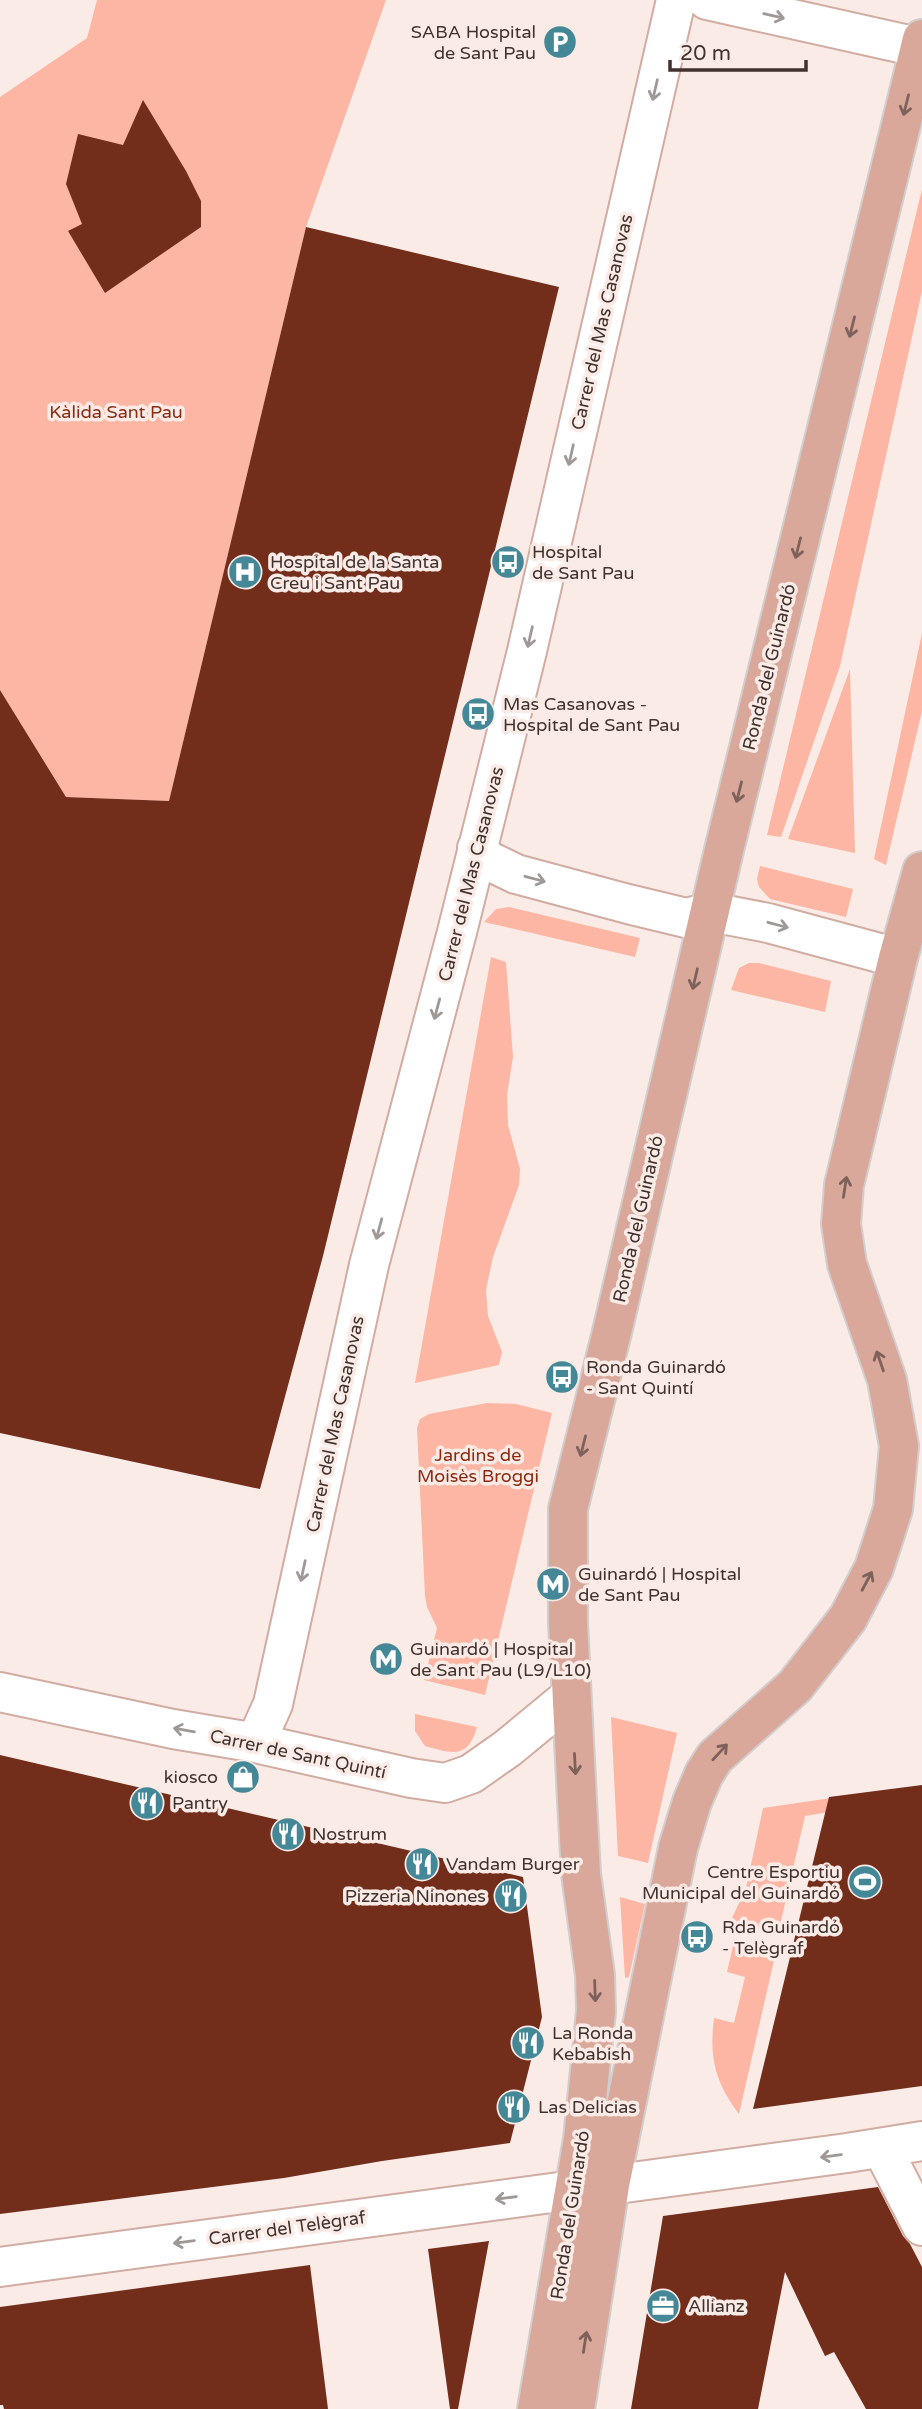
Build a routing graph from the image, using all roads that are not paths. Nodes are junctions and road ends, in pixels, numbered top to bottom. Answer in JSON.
{"nodes":[{"id":1,"x":676,"y":0,"type":"edge"},
{"id":2,"x":707,"y":0,"type":"edge"},
{"id":3,"x":921,"y":45,"type":"edge"},
{"id":4,"x":477,"y":848,"type":"junction"},
{"id":5,"x":922,"y":871,"type":"edge"},
{"id":6,"x":711,"y":912,"type":"junction"},
{"id":7,"x":898,"y":958,"type":"junction"},
{"id":8,"x":0,"y":1692,"type":"edge"},
{"id":9,"x":571,"y":1696,"type":"junction"},
{"id":10,"x":251,"y":1742,"type":"junction"},
{"id":11,"x":922,"y":2141,"type":"edge"},
{"id":12,"x":882,"y":2148,"type":"junction"},
{"id":13,"x":592,"y":2187,"type":"junction"},
{"id":14,"x":922,"y":2226,"type":"edge"},
{"id":15,"x":0,"y":2267,"type":"edge"},
{"id":16,"x":537,"y":2409,"type":"edge"},
{"id":17,"x":575,"y":2409,"type":"edge"}],
"edges":[{"from":1,"to":4,"type":"street","name":"Carrer del Mas Casanovas","one_way":true},
{"from":2,"to":3,"type":"street","one_way":true},
{"from":3,"to":6,"type":"main road","name":"Ronda del Guinardó","one_way":true},
{"from":4,"to":6,"type":"street","one_way":true},
{"from":4,"to":10,"type":"street","name":"Carrer del Mas Casanovas","one_way":true},
{"from":5,"to":7,"type":"main road","name":"Ronda del Guinardó"},
{"from":6,"to":7,"type":"street","one_way":true},
{"from":6,"to":9,"type":"main road","name":"Ronda del Guinardó","one_way":true},
{"from":13,"to":7,"type":"main road","name":"Ronda del Guinardó","one_way":true},
{"from":10,"to":8,"type":"street","name":"Carrer de Sant Quintí","one_way":true},
{"from":9,"to":10,"type":"street","name":"Carrer de Sant Quintí"},
{"from":9,"to":13,"type":"main road","name":"Ronda del Guinardó","one_way":true},
{"from":11,"to":12,"type":"street","name":"Carrer del Telègraf"},
{"from":12,"to":13,"type":"street","name":"Carrer del Telègraf","one_way":true},
{"from":12,"to":14,"type":"street"},
{"from":13,"to":15,"type":"street","name":"Carrer del Telègraf","one_way":true},
{"from":13,"to":16,"type":"main road","name":"Ronda del Guinardó"},
{"from":17,"to":13,"type":"main road","name":"Ronda del Guinardó","one_way":true}]}
